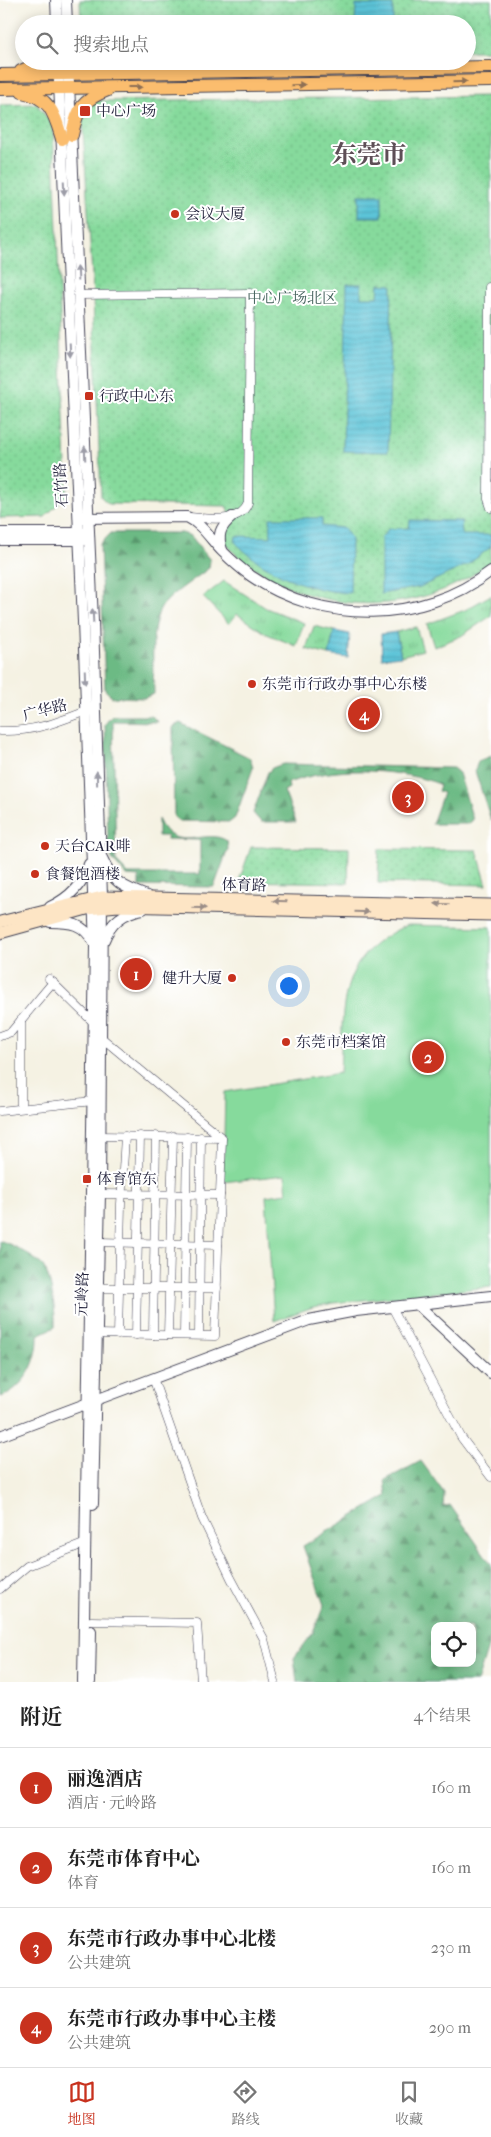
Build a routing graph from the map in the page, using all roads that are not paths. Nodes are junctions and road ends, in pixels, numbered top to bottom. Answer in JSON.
{"nodes":[{"id":1,"x":56,"y":0,"type":"edge"},
{"id":2,"x":66,"y":0,"type":"edge"},
{"id":3,"x":57,"y":15,"type":"edge"},
{"id":4,"x":67,"y":15,"type":"edge"},
{"id":5,"x":476,"y":67,"type":"edge"},
{"id":6,"x":491,"y":67,"type":"edge"},
{"id":7,"x":27,"y":70,"type":"edge"},
{"id":8,"x":65,"y":70,"type":"edge"},
{"id":9,"x":101,"y":70,"type":"edge"},
{"id":10,"x":329,"y":70,"type":"edge"},
{"id":11,"x":112,"y":74,"type":"junction"},
{"id":12,"x":2,"y":75,"type":"edge"},
{"id":13,"x":491,"y":81,"type":"edge"},
{"id":14,"x":64,"y":88,"type":"junction"},
{"id":15,"x":114,"y":88,"type":"junction"},
{"id":16,"x":2,"y":89,"type":"edge"},
{"id":17,"x":67,"y":137,"type":"junction"},
{"id":18,"x":491,"y":287,"type":"edge"},
{"id":19,"x":80,"y":295,"type":"junction"},
{"id":20,"x":491,"y":508,"type":"edge"},
{"id":21,"x":83,"y":518,"type":"junction"},
{"id":22,"x":187,"y":518,"type":"junction"},
{"id":23,"x":232,"y":518,"type":"junction"},
{"id":24,"x":0,"y":533,"type":"edge"},
{"id":25,"x":84,"y":537,"type":"junction"},
{"id":26,"x":0,"y":540,"type":"edge"},
{"id":27,"x":222,"y":551,"type":"junction"},
{"id":28,"x":491,"y":571,"type":"edge"},
{"id":29,"x":91,"y":710,"type":"junction"},
{"id":30,"x":0,"y":731,"type":"edge"},
{"id":31,"x":96,"y":855,"type":"junction"},
{"id":32,"x":98,"y":903,"type":"junction"},
{"id":33,"x":150,"y":903,"type":"junction"},
{"id":34,"x":491,"y":905,"type":"edge"},
{"id":35,"x":491,"y":915,"type":"edge"},
{"id":36,"x":40,"y":917,"type":"junction"},
{"id":37,"x":0,"y":922,"type":"edge"},
{"id":38,"x":0,"y":933,"type":"edge"},
{"id":39,"x":99,"y":946,"type":"junction"},
{"id":40,"x":21,"y":1020,"type":"junction"},
{"id":41,"x":94,"y":1023,"type":"junction"},
{"id":42,"x":0,"y":1036,"type":"edge"},
{"id":43,"x":102,"y":1038,"type":"junction"},
{"id":44,"x":93,"y":1101,"type":"junction"},
{"id":45,"x":21,"y":1108,"type":"junction"},
{"id":46,"x":0,"y":1111,"type":"edge"},
{"id":47,"x":100,"y":1136,"type":"junction"},
{"id":48,"x":125,"y":1136,"type":"junction"},
{"id":49,"x":140,"y":1136,"type":"junction"},
{"id":50,"x":156,"y":1136,"type":"junction"},
{"id":51,"x":173,"y":1136,"type":"junction"},
{"id":52,"x":187,"y":1137,"type":"junction"},
{"id":53,"x":202,"y":1137,"type":"junction"},
{"id":54,"x":222,"y":1138,"type":"junction"},
{"id":55,"x":100,"y":1194,"type":"junction"},
{"id":56,"x":122,"y":1194,"type":"junction"},
{"id":57,"x":139,"y":1194,"type":"junction"},
{"id":58,"x":155,"y":1194,"type":"junction"},
{"id":59,"x":171,"y":1194,"type":"junction"},
{"id":60,"x":186,"y":1194,"type":"junction"},
{"id":61,"x":201,"y":1195,"type":"junction"},
{"id":62,"x":220,"y":1195,"type":"junction"},
{"id":63,"x":99,"y":1242,"type":"junction"},
{"id":64,"x":120,"y":1243,"type":"junction"},
{"id":65,"x":138,"y":1243,"type":"junction"},
{"id":66,"x":154,"y":1243,"type":"junction"},
{"id":67,"x":170,"y":1244,"type":"junction"},
{"id":68,"x":186,"y":1244,"type":"junction"},
{"id":69,"x":200,"y":1244,"type":"junction"},
{"id":70,"x":218,"y":1245,"type":"junction"},
{"id":71,"x":98,"y":1288,"type":"junction"},
{"id":72,"x":119,"y":1288,"type":"junction"},
{"id":73,"x":137,"y":1288,"type":"junction"},
{"id":74,"x":154,"y":1288,"type":"junction"},
{"id":75,"x":169,"y":1288,"type":"junction"},
{"id":76,"x":185,"y":1288,"type":"junction"},
{"id":77,"x":199,"y":1288,"type":"junction"},
{"id":78,"x":217,"y":1288,"type":"junction"},
{"id":79,"x":491,"y":1296,"type":"edge"},
{"id":80,"x":418,"y":1305,"type":"junction"},
{"id":81,"x":392,"y":1307,"type":"junction"},
{"id":82,"x":96,"y":1334,"type":"junction"},
{"id":83,"x":118,"y":1335,"type":"junction"},
{"id":84,"x":136,"y":1335,"type":"junction"},
{"id":85,"x":153,"y":1335,"type":"junction"},
{"id":86,"x":168,"y":1335,"type":"junction"},
{"id":87,"x":184,"y":1335,"type":"junction"},
{"id":88,"x":199,"y":1335,"type":"junction"},
{"id":89,"x":491,"y":1373,"type":"edge"},
{"id":90,"x":153,"y":1378,"type":"junction"},
{"id":91,"x":91,"y":1401,"type":"junction"},
{"id":92,"x":0,"y":1436,"type":"edge"},
{"id":93,"x":491,"y":1477,"type":"edge"},
{"id":94,"x":86,"y":1543,"type":"junction"},
{"id":95,"x":0,"y":1589,"type":"edge"},
{"id":96,"x":91,"y":1621,"type":"junction"},
{"id":97,"x":83,"y":1682,"type":"edge"},
{"id":98,"x":90,"y":1682,"type":"edge"},
{"id":99,"x":201,"y":1682,"type":"edge"},
{"id":100,"x":275,"y":1682,"type":"edge"}],
"edges":[{"from":1,"to":3,"type":"street"},
{"from":2,"to":4,"type":"street"},
{"from":5,"to":6,"type":"main road"},
{"from":7,"to":12,"type":"main road"},
{"from":8,"to":11,"type":"main road"},
{"from":8,"to":12,"type":"main road"},
{"from":8,"to":14,"type":"street","name":"石竹路"},
{"from":9,"to":11,"type":"main road"},
{"from":10,"to":11,"type":"main road"},
{"from":15,"to":13,"type":"main road","one_way":true},
{"from":14,"to":15,"type":"main road"},
{"from":14,"to":16,"type":"main road"},
{"from":14,"to":17,"type":"street","name":"石竹路"},
{"from":15,"to":17,"type":"main road"},
{"from":16,"to":17,"type":"main road"},
{"from":19,"to":17,"type":"street","name":"石竹路","one_way":true},
{"from":17,"to":21,"type":"street","name":"石竹路","one_way":true},
{"from":18,"to":20,"type":"street"},
{"from":21,"to":19,"type":"street","name":"石竹路","one_way":true},
{"from":19,"to":23,"type":"street"},
{"from":21,"to":22,"type":"street"},
{"from":21,"to":25,"type":"street","name":"石竹路"},
{"from":22,"to":23,"type":"street"},
{"from":22,"to":27,"type":"street"},
{"from":23,"to":27,"type":"street"},
{"from":24,"to":25,"type":"street"},
{"from":25,"to":26,"type":"street"},
{"from":25,"to":29,"type":"street","name":"石竹路"},
{"from":27,"to":28,"type":"street"},
{"from":29,"to":30,"type":"street","name":"广华路"},
{"from":29,"to":31,"type":"street","name":"石竹路"},
{"from":31,"to":32,"type":"street","name":"石竹路"},
{"from":31,"to":33,"type":"street"},
{"from":31,"to":36,"type":"street"},
{"from":32,"to":33,"type":"main road","name":"体育路"},
{"from":32,"to":36,"type":"main road","name":"体育路"},
{"from":32,"to":39,"type":"street","name":"元岭路"},
{"from":34,"to":33,"type":"main road","name":"体育路","one_way":true},
{"from":33,"to":35,"type":"main road","name":"体育路","one_way":true},
{"from":33,"to":39,"type":"street"},
{"from":36,"to":37,"type":"main road","name":"体育路"},
{"from":36,"to":38,"type":"main road","name":"体育路"},
{"from":36,"to":39,"type":"street"},
{"from":39,"to":41,"type":"street","name":"元岭路"},
{"from":39,"to":43,"type":"street","name":"元岭路"},
{"from":40,"to":41,"type":"street"},
{"from":40,"to":42,"type":"street"},
{"from":40,"to":45,"type":"street"},
{"from":41,"to":44,"type":"street","name":"元岭路"},
{"from":43,"to":47,"type":"street","name":"元岭路"},
{"from":43,"to":54,"type":"street"},
{"from":44,"to":45,"type":"street"},
{"from":44,"to":91,"type":"street","name":"元岭路"},
{"from":45,"to":46,"type":"street"},
{"from":47,"to":48,"type":"street"},
{"from":47,"to":55,"type":"street","name":"元岭路"},
{"from":48,"to":49,"type":"street"},
{"from":48,"to":56,"type":"street"},
{"from":49,"to":50,"type":"street"},
{"from":49,"to":57,"type":"street"},
{"from":50,"to":51,"type":"street"},
{"from":50,"to":58,"type":"street"},
{"from":51,"to":52,"type":"street"},
{"from":51,"to":59,"type":"street"},
{"from":52,"to":53,"type":"street"},
{"from":52,"to":60,"type":"street"},
{"from":53,"to":54,"type":"street"},
{"from":53,"to":61,"type":"street"},
{"from":54,"to":62,"type":"street"},
{"from":55,"to":56,"type":"street"},
{"from":55,"to":63,"type":"street","name":"元岭路"},
{"from":56,"to":57,"type":"street"},
{"from":56,"to":64,"type":"street"},
{"from":57,"to":58,"type":"street"},
{"from":57,"to":65,"type":"street"},
{"from":58,"to":59,"type":"street"},
{"from":58,"to":66,"type":"street"},
{"from":59,"to":60,"type":"street"},
{"from":59,"to":67,"type":"street"},
{"from":60,"to":61,"type":"street"},
{"from":60,"to":68,"type":"street"},
{"from":61,"to":62,"type":"street"},
{"from":61,"to":69,"type":"street"},
{"from":62,"to":70,"type":"street"},
{"from":63,"to":64,"type":"street"},
{"from":63,"to":71,"type":"street","name":"元岭路"},
{"from":64,"to":65,"type":"street"},
{"from":64,"to":72,"type":"street"},
{"from":65,"to":66,"type":"street"},
{"from":65,"to":73,"type":"street"},
{"from":66,"to":67,"type":"street"},
{"from":66,"to":74,"type":"street"},
{"from":67,"to":68,"type":"street"},
{"from":67,"to":75,"type":"street"},
{"from":68,"to":69,"type":"street"},
{"from":68,"to":76,"type":"street"},
{"from":69,"to":70,"type":"street"},
{"from":69,"to":77,"type":"street"},
{"from":70,"to":78,"type":"street"},
{"from":71,"to":72,"type":"street"},
{"from":71,"to":82,"type":"street","name":"元岭路"},
{"from":72,"to":73,"type":"street"},
{"from":72,"to":83,"type":"street"},
{"from":73,"to":74,"type":"street"},
{"from":73,"to":84,"type":"street"},
{"from":74,"to":75,"type":"street"},
{"from":74,"to":85,"type":"street"},
{"from":75,"to":76,"type":"street"},
{"from":75,"to":86,"type":"street"},
{"from":76,"to":77,"type":"street"},
{"from":76,"to":87,"type":"street"},
{"from":77,"to":78,"type":"street"},
{"from":77,"to":88,"type":"street"},
{"from":78,"to":88,"type":"street"},
{"from":79,"to":80,"type":"street"},
{"from":80,"to":81,"type":"street"},
{"from":80,"to":89,"type":"street"},
{"from":81,"to":90,"type":"street"},
{"from":81,"to":93,"type":"street"},
{"from":82,"to":83,"type":"street"},
{"from":82,"to":91,"type":"street","name":"元岭路"},
{"from":83,"to":84,"type":"street"},
{"from":84,"to":85,"type":"street"},
{"from":85,"to":86,"type":"street"},
{"from":86,"to":87,"type":"street"},
{"from":87,"to":88,"type":"street"},
{"from":90,"to":91,"type":"street"},
{"from":90,"to":100,"type":"street"},
{"from":91,"to":92,"type":"street"},
{"from":91,"to":94,"type":"street","name":"元岭路"},
{"from":91,"to":96,"type":"street","name":"元岭路"},
{"from":94,"to":95,"type":"street"},
{"from":94,"to":97,"type":"street","name":"元岭路"},
{"from":96,"to":98,"type":"street","name":"元岭路"},
{"from":96,"to":99,"type":"street"}]}
